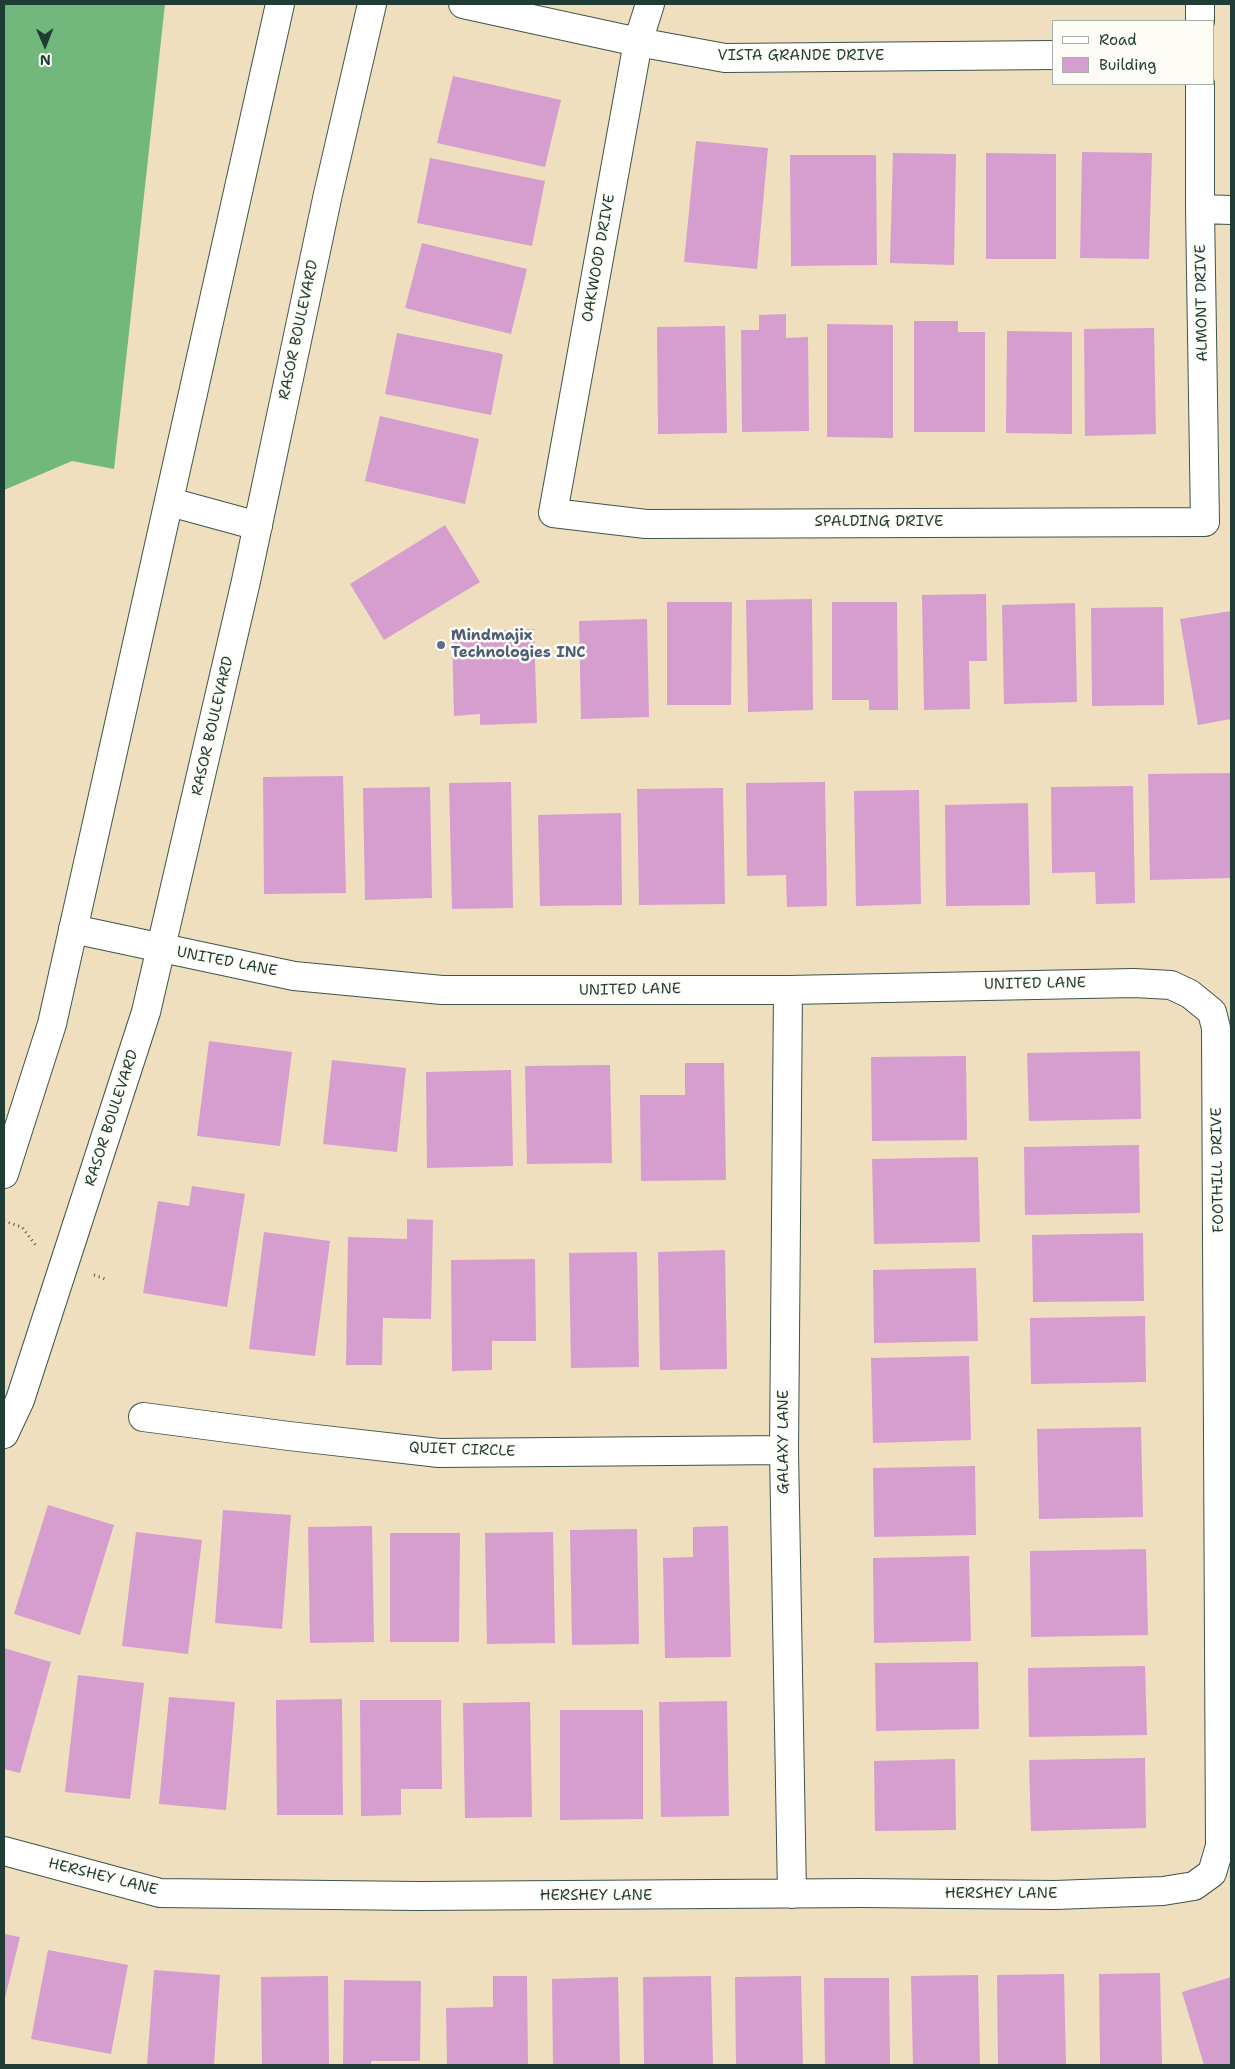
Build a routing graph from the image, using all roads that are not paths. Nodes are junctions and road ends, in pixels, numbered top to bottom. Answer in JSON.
{"nodes":[{"id":1,"x":280,"y":4,"type":"edge"},
{"id":2,"x":372,"y":4,"type":"edge"},
{"id":3,"x":463,"y":4,"type":"edge"},
{"id":4,"x":650,"y":4,"type":"edge"},
{"id":5,"x":1200,"y":4,"type":"edge"},
{"id":6,"x":1200,"y":20,"type":"edge"},
{"id":7,"x":638,"y":42,"type":"junction"},
{"id":8,"x":1052,"y":55,"type":"edge"},
{"id":9,"x":1200,"y":85,"type":"edge"},
{"id":10,"x":1200,"y":209,"type":"junction"},
{"id":11,"x":1231,"y":210,"type":"edge"},
{"id":12,"x":170,"y":502,"type":"junction"},
{"id":13,"x":553,"y":513,"type":"joint"},
{"id":14,"x":1205,"y":522,"type":"joint"},
{"id":15,"x":258,"y":526,"type":"junction"},
{"id":16,"x":73,"y":929,"type":"junction"},
{"id":17,"x":162,"y":949,"type":"junction"},
{"id":18,"x":788,"y":990,"type":"junction"},
{"id":19,"x":1190,"y":994,"type":"joint"},
{"id":20,"x":4,"y":1174,"type":"edge"},
{"id":21,"x":143,"y":1416,"type":"dead end"},
{"id":22,"x":4,"y":1434,"type":"edge"},
{"id":23,"x":784,"y":1450,"type":"junction"},
{"id":24,"x":1226,"y":1651,"type":"edge"},
{"id":25,"x":4,"y":1851,"type":"edge"},
{"id":26,"x":1194,"y":1886,"type":"joint"},
{"id":27,"x":792,"y":1894,"type":"junction"}],
"edges":[{"from":1,"to":12,"type":"street"},
{"from":2,"to":15,"type":"street","name":"RASOR BOULEVARD"},
{"from":3,"to":7,"type":"street","name":"VISTA GRANDE DRIVE"},
{"from":4,"to":7,"type":"street","name":"OAKWOOD DRIVE"},
{"from":5,"to":6,"type":"street"},
{"from":7,"to":8,"type":"street","name":"VISTA GRANDE DRIVE"},
{"from":7,"to":13,"type":"street","name":"OAKWOOD DRIVE"},
{"from":9,"to":10,"type":"street","name":"ALMONT DRIVE"},
{"from":10,"to":11,"type":"street"},
{"from":10,"to":14,"type":"street","name":"ALMONT DRIVE"},
{"from":12,"to":15,"type":"street"},
{"from":12,"to":16,"type":"street"},
{"from":13,"to":14,"type":"street","name":"SPALDING DRIVE"},
{"from":15,"to":17,"type":"street","name":"RASOR BOULEVARD"},
{"from":16,"to":17,"type":"street","name":"UNITED LANE"},
{"from":16,"to":20,"type":"street"},
{"from":17,"to":18,"type":"street","name":"UNITED LANE"},
{"from":17,"to":22,"type":"street","name":"RASOR BOULEVARD"},
{"from":18,"to":19,"type":"street","name":"UNITED LANE"},
{"from":18,"to":23,"type":"street","name":"GALAXY LANE"},
{"from":19,"to":24,"type":"street","name":"FOOTHILL DRIVE"},
{"from":21,"to":23,"type":"street","name":"QUIET CIRCLE"},
{"from":23,"to":27,"type":"street","name":"GALAXY LANE"},
{"from":24,"to":26,"type":"street","name":"FOOTHILL DRIVE"},
{"from":25,"to":27,"type":"street","name":"HERSHEY LANE"},
{"from":26,"to":27,"type":"street","name":"HERSHEY LANE"}]}
